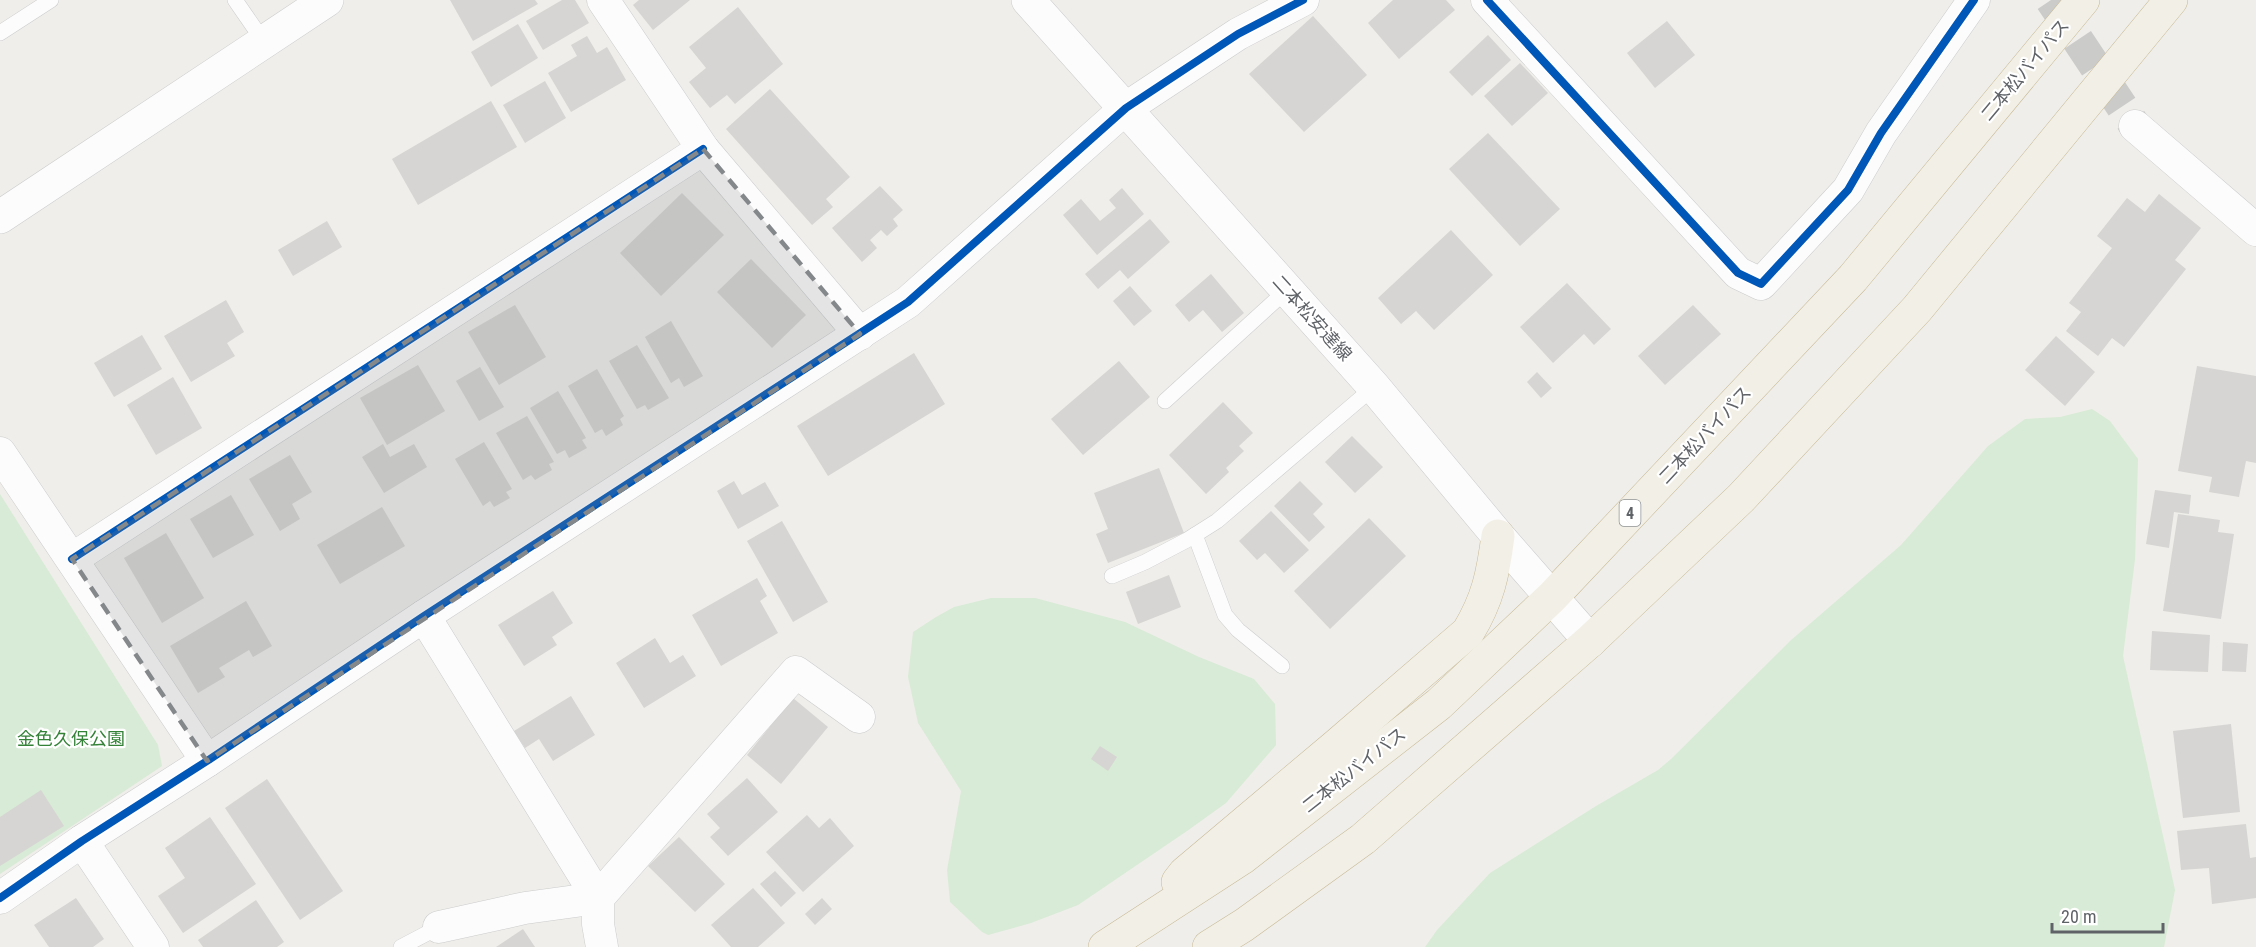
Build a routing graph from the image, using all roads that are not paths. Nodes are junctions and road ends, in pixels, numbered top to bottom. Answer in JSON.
{"nodes":[{"id":1,"x":51,"y":0,"type":"edge"},
{"id":2,"x":235,"y":0,"type":"edge"},
{"id":3,"x":327,"y":0,"type":"edge"},
{"id":4,"x":603,"y":0,"type":"edge"},
{"id":5,"x":1028,"y":0,"type":"edge"},
{"id":6,"x":1303,"y":0,"type":"edge"},
{"id":7,"x":1487,"y":0,"type":"edge"},
{"id":8,"x":1974,"y":0,"type":"edge"},
{"id":9,"x":2082,"y":0,"type":"edge"},
{"id":10,"x":2171,"y":0,"type":"edge"},
{"id":11,"x":0,"y":33,"type":"edge"},
{"id":12,"x":264,"y":42,"type":"junction"},
{"id":13,"x":1126,"y":108,"type":"junction"},
{"id":14,"x":2135,"y":126,"type":"tunnel mouth"},
{"id":15,"x":703,"y":149,"type":"junction"},
{"id":16,"x":0,"y":218,"type":"edge"},
{"id":17,"x":2254,"y":227,"type":"edge"},
{"id":18,"x":1287,"y":290,"type":"junction"},
{"id":19,"x":860,"y":334,"type":"junction"},
{"id":20,"x":1374,"y":387,"type":"junction"},
{"id":21,"x":1165,"y":400,"type":"dead end"},
{"id":22,"x":0,"y":453,"type":"edge"},
{"id":23,"x":1195,"y":535,"type":"junction"},
{"id":24,"x":1498,"y":536,"type":"junction"},
{"id":25,"x":72,"y":559,"type":"junction"},
{"id":26,"x":1112,"y":576,"type":"dead end"},
{"id":27,"x":1552,"y":597,"type":"junction"},
{"id":28,"x":424,"y":616,"type":"junction"},
{"id":29,"x":1590,"y":641,"type":"junction"},
{"id":30,"x":1282,"y":666,"type":"dead end"},
{"id":31,"x":860,"y":717,"type":"dead end"},
{"id":32,"x":207,"y":761,"type":"junction"},
{"id":33,"x":82,"y":841,"type":"junction"},
{"id":34,"x":0,"y":897,"type":"edge"},
{"id":35,"x":598,"y":898,"type":"junction"},
{"id":36,"x":1144,"y":923,"type":"junction"},
{"id":37,"x":439,"y":927,"type":"joint"},
{"id":38,"x":153,"y":947,"type":"edge"},
{"id":39,"x":401,"y":947,"type":"edge"},
{"id":40,"x":602,"y":947,"type":"edge"},
{"id":41,"x":1104,"y":947,"type":"edge"},
{"id":42,"x":1209,"y":947,"type":"edge"}],
"edges":[{"from":1,"to":11,"type":"lane"},
{"from":2,"to":12,"type":"lane"},
{"from":3,"to":12,"type":"main road"},
{"from":4,"to":15,"type":"street"},
{"from":5,"to":13,"type":"main road","name":"二本松安達線"},
{"from":6,"to":13,"type":"street"},
{"from":7,"to":8,"type":"street"},
{"from":9,"to":27,"type":"highway","name":"二本松バイパス","number":"4"},
{"from":10,"to":29,"type":"highway"},
{"from":12,"to":16,"type":"main road"},
{"from":13,"to":18,"type":"main road","name":"二本松安達線"},
{"from":13,"to":19,"type":"street"},
{"from":14,"to":17,"type":"street"},
{"from":15,"to":19,"type":"street"},
{"from":15,"to":25,"type":"street"},
{"from":18,"to":20,"type":"main road","name":"二本松安達線"},
{"from":18,"to":21,"type":"lane"},
{"from":19,"to":28,"type":"street"},
{"from":20,"to":23,"type":"lane"},
{"from":20,"to":24,"type":"main road","name":"二本松安達線"},
{"from":22,"to":25,"type":"street"},
{"from":23,"to":26,"type":"lane"},
{"from":23,"to":30,"type":"lane"},
{"from":24,"to":27,"type":"main road","name":"二本松安達線"},
{"from":24,"to":36,"type":"highway"},
{"from":25,"to":32,"type":"street"},
{"from":27,"to":29,"type":"main road","name":"二本松安達線"},
{"from":27,"to":36,"type":"highway","name":"二本松バイパス","number":"4"},
{"from":28,"to":32,"type":"street"},
{"from":28,"to":35,"type":"street"},
{"from":29,"to":42,"type":"highway"},
{"from":31,"to":35,"type":"street"},
{"from":32,"to":33,"type":"street"},
{"from":33,"to":34,"type":"street"},
{"from":33,"to":38,"type":"street"},
{"from":35,"to":37,"type":"street"},
{"from":35,"to":40,"type":"street"},
{"from":36,"to":41,"type":"highway","name":"二本松バイパス","number":"4"},
{"from":37,"to":39,"type":"lane"}]}
